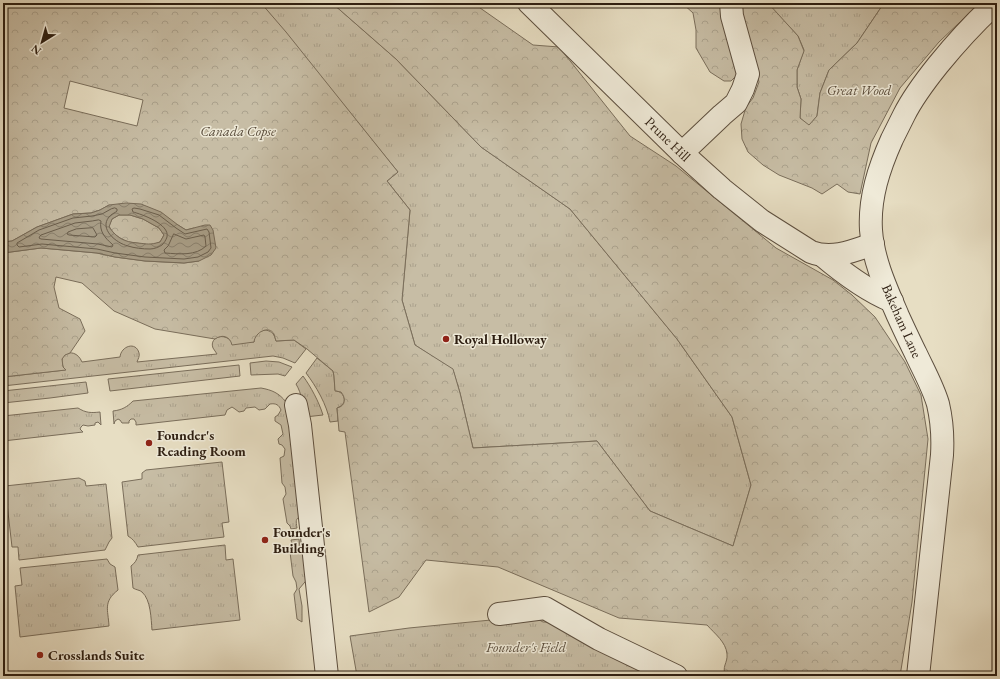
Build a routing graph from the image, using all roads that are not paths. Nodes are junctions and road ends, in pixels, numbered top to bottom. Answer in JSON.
{"nodes":[{"id":1,"x":529,"y":3,"type":"edge"},
{"id":2,"x":732,"y":3,"type":"edge"},
{"id":3,"x":996,"y":3,"type":"edge"},
{"id":4,"x":682,"y":153,"type":"junction"},
{"id":5,"x":873,"y":244,"type":"junction"},
{"id":6,"x":822,"y":255,"type":"junction"},
{"id":7,"x":892,"y":301,"type":"junction"},
{"id":8,"x":296,"y":405,"type":"dead end"},
{"id":9,"x":499,"y":614,"type":"dead end"},
{"id":10,"x":327,"y":676,"type":"edge"},
{"id":11,"x":676,"y":676,"type":"edge"},
{"id":12,"x":918,"y":676,"type":"edge"}],
"edges":[{"from":1,"to":4,"type":"street","name":"Prune Hill"},
{"from":2,"to":4,"type":"street"},
{"from":3,"to":5,"type":"street","name":"Bakeham Lane"},
{"from":4,"to":6,"type":"street","name":"Prune Hill"},
{"from":5,"to":6,"type":"street","name":"Prune Hill"},
{"from":5,"to":7,"type":"street","name":"Bakeham Lane"},
{"from":6,"to":7,"type":"street","name":"Prune Hill"},
{"from":7,"to":12,"type":"street","name":"Bakeham Lane"},
{"from":8,"to":10,"type":"street"},
{"from":9,"to":11,"type":"street"}]}
